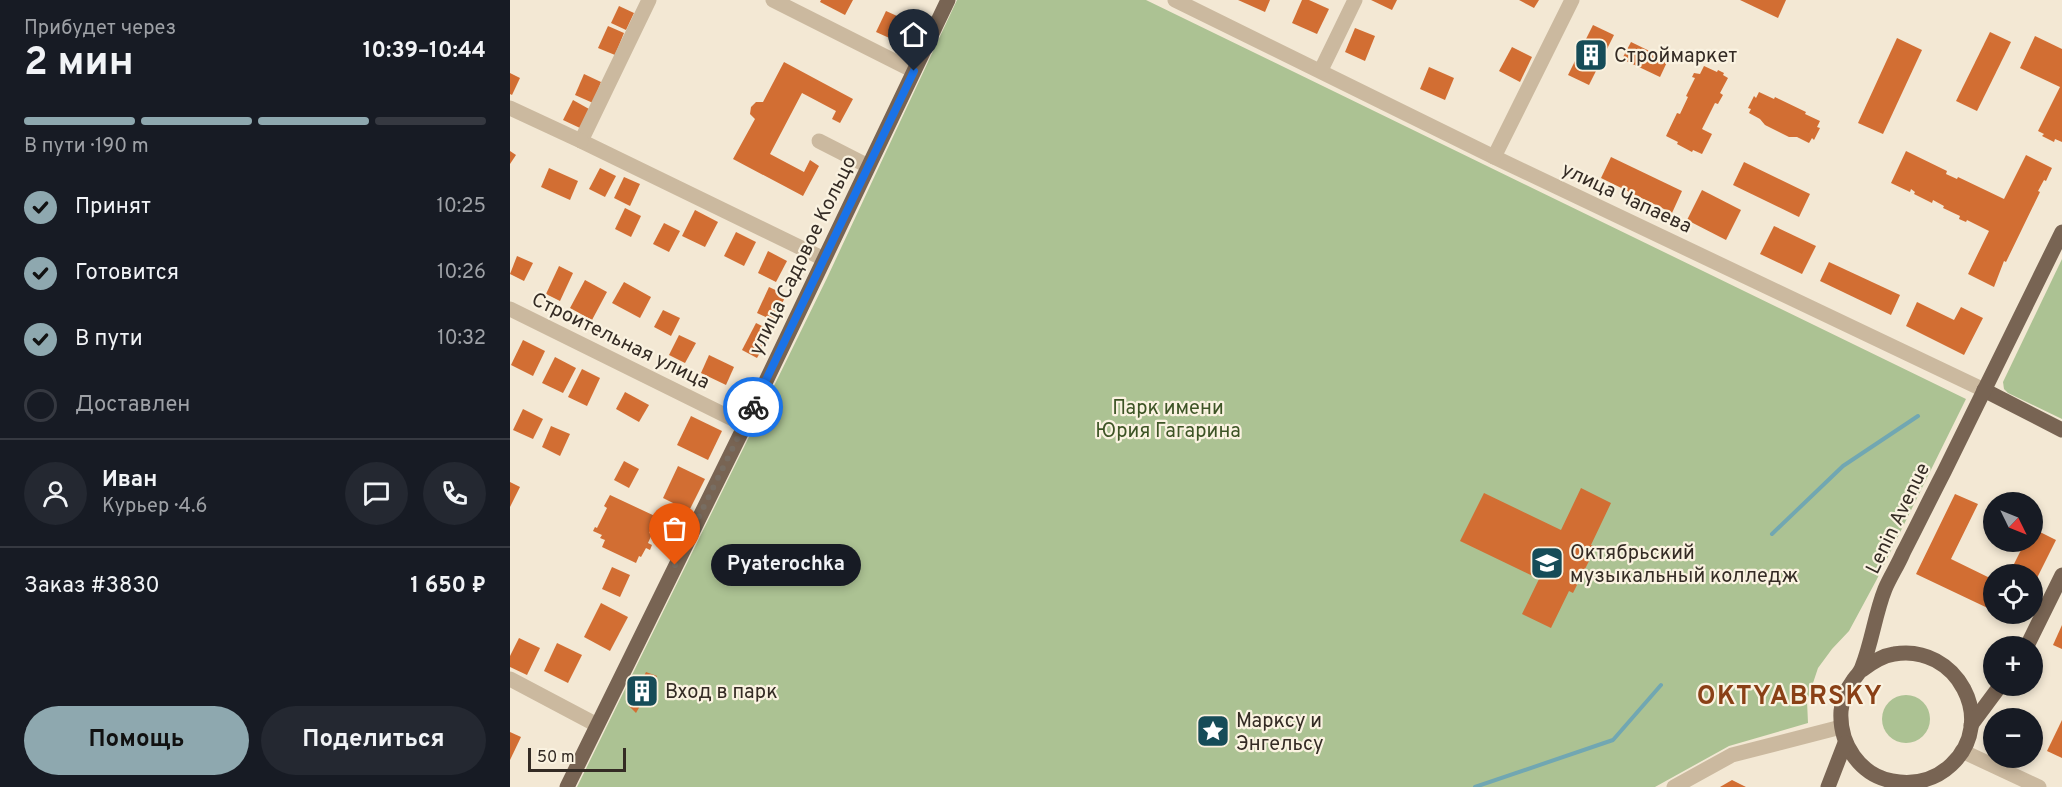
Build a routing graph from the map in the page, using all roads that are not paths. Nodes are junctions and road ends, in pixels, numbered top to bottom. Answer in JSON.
{"nodes":[{"id":1,"x":650,"y":0,"type":"edge"},
{"id":2,"x":772,"y":0,"type":"edge"},
{"id":3,"x":948,"y":0,"type":"edge"},
{"id":4,"x":1175,"y":0,"type":"edge"},
{"id":5,"x":1356,"y":0,"type":"edge"},
{"id":6,"x":1572,"y":0,"type":"edge"},
{"id":7,"x":1321,"y":70,"type":"junction"},
{"id":8,"x":914,"y":71,"type":"junction"},
{"id":9,"x":510,"y":108,"type":"edge"},
{"id":10,"x":581,"y":141,"type":"junction"},
{"id":11,"x":819,"y":141,"type":"dead end"},
{"id":12,"x":1494,"y":157,"type":"junction"},
{"id":13,"x":868,"y":166,"type":"junction"},
{"id":14,"x":2062,"y":232,"type":"edge"},
{"id":15,"x":824,"y":259,"type":"junction"},
{"id":16,"x":510,"y":309,"type":"edge"},
{"id":17,"x":1984,"y":390,"type":"junction"},
{"id":18,"x":745,"y":425,"type":"junction"},
{"id":19,"x":2062,"y":430,"type":"edge"},
{"id":20,"x":2062,"y":575,"type":"edge"},
{"id":21,"x":2032,"y":636,"type":"edge"},
{"id":22,"x":1862,"y":670,"type":"junction"},
{"id":23,"x":510,"y":680,"type":"edge"},
{"id":24,"x":1993,"y":696,"type":"edge"},
{"id":25,"x":597,"y":725,"type":"junction"},
{"id":26,"x":1971,"y":725,"type":"junction"},
{"id":27,"x":1841,"y":728,"type":"junction"},
{"id":28,"x":1845,"y":743,"type":"junction"},
{"id":29,"x":1962,"y":751,"type":"junction"},
{"id":30,"x":1938,"y":774,"type":"junction"},
{"id":31,"x":567,"y":787,"type":"edge"},
{"id":32,"x":1674,"y":787,"type":"edge"},
{"id":33,"x":1828,"y":787,"type":"edge"},
{"id":34,"x":1928,"y":787,"type":"edge"},
{"id":35,"x":2039,"y":787,"type":"edge"}],
"edges":[{"from":1,"to":10,"type":"street"},
{"from":2,"to":8,"type":"street"},
{"from":3,"to":8,"type":"main road","name":"улица Садовое Кольцо"},
{"from":4,"to":7,"type":"street","name":"улица Чапаева"},
{"from":5,"to":7,"type":"street"},
{"from":6,"to":12,"type":"street"},
{"from":7,"to":12,"type":"street","name":"улица Чапаева"},
{"from":8,"to":13,"type":"main road","name":"улица Садовое Кольцо"},
{"from":9,"to":10,"type":"street"},
{"from":10,"to":15,"type":"street"},
{"from":11,"to":13,"type":"street"},
{"from":12,"to":17,"type":"street","name":"улица Чапаева"},
{"from":13,"to":15,"type":"main road","name":"улица Садовое Кольцо"},
{"from":14,"to":17,"type":"main road","name":"Lenin Avenue"},
{"from":15,"to":18,"type":"main road","name":"улица Садовое Кольцо"},
{"from":16,"to":18,"type":"street","name":"Строительная улица"},
{"from":17,"to":19,"type":"main road","name":"улица Чапаева"},
{"from":17,"to":22,"type":"main road","name":"Lenin Avenue"},
{"from":18,"to":25,"type":"main road","name":"улица Садовое Кольцо"},
{"from":20,"to":21,"type":"main road"},
{"from":22,"to":26,"type":"main road"},
{"from":22,"to":27,"type":"main road"},
{"from":23,"to":25,"type":"street"},
{"from":24,"to":26,"type":"main road"},
{"from":25,"to":31,"type":"main road","name":"улица Садовое Кольцо"},
{"from":26,"to":29,"type":"main road"},
{"from":27,"to":28,"type":"main road"},
{"from":27,"to":32,"type":"street"},
{"from":28,"to":30,"type":"main road"},
{"from":28,"to":33,"type":"main road"},
{"from":29,"to":30,"type":"main road"},
{"from":29,"to":35,"type":"street"},
{"from":30,"to":34,"type":"main road"}]}
